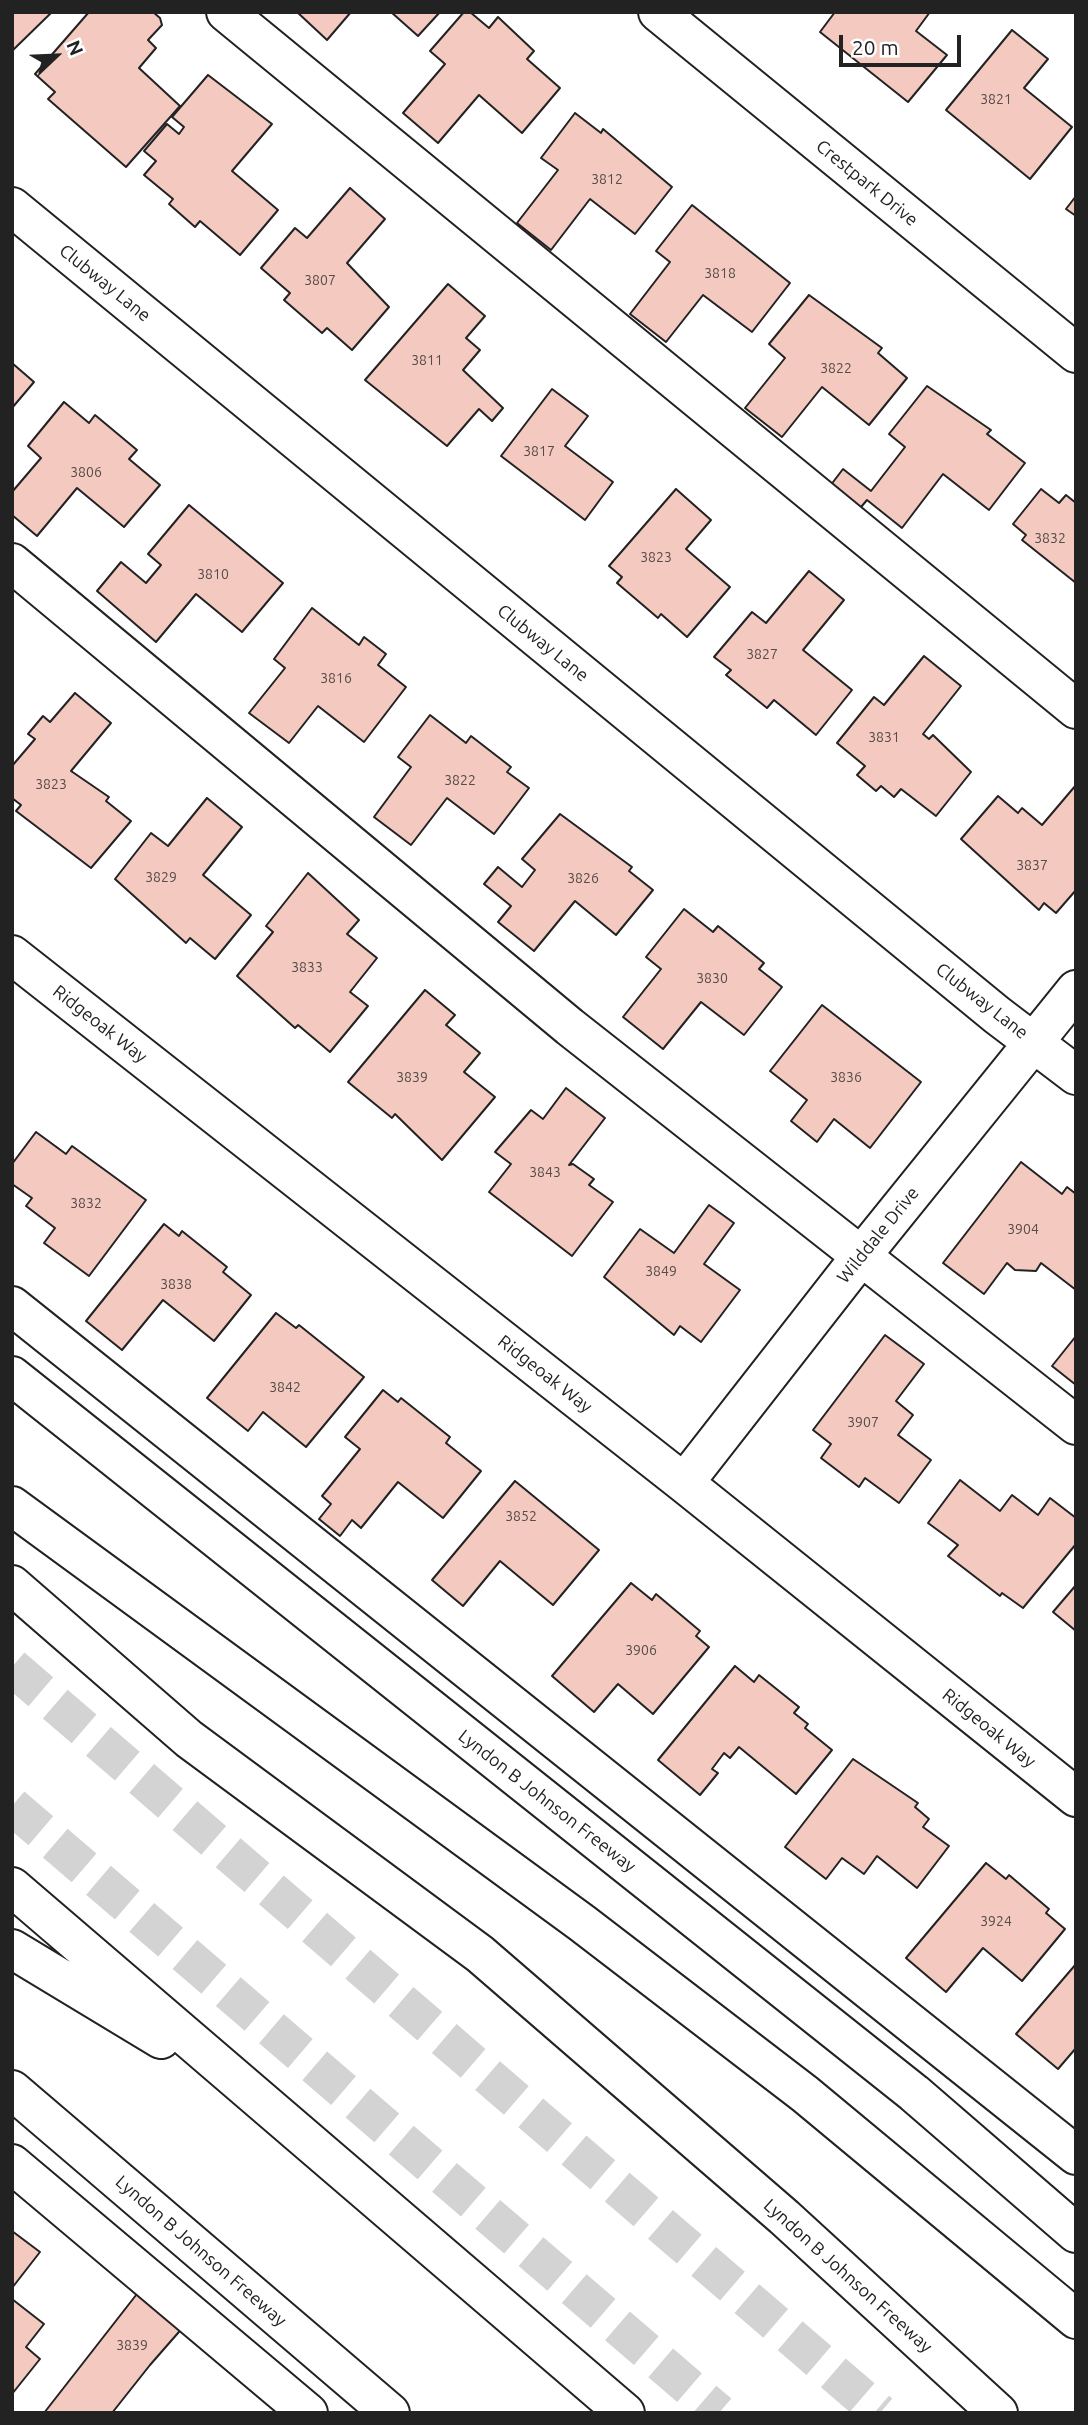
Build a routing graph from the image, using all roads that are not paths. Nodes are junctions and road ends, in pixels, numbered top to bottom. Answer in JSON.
{"nodes":[{"id":1,"x":226,"y":12,"type":"edge"},
{"id":2,"x":658,"y":12,"type":"edge"},
{"id":3,"x":12,"y":207,"type":"edge"},
{"id":4,"x":1076,"y":353,"type":"edge"},
{"id":5,"x":12,"y":563,"type":"edge"},
{"id":6,"x":1076,"y":709,"type":"edge"},
{"id":7,"x":12,"y":955,"type":"edge"},
{"id":8,"x":1076,"y":990,"type":"edge"},
{"id":9,"x":1034,"y":1042,"type":"junction"},
{"id":10,"x":1076,"y":1075,"type":"edge"},
{"id":11,"x":862,"y":1255,"type":"junction"},
{"id":12,"x":12,"y":1306,"type":"edge"},
{"id":13,"x":12,"y":1376,"type":"edge"},
{"id":14,"x":1076,"y":1425,"type":"edge"},
{"id":15,"x":684,"y":1483,"type":"junction"},
{"id":16,"x":12,"y":1506,"type":"edge"},
{"id":17,"x":12,"y":1585,"type":"edge"},
{"id":18,"x":1076,"y":1797,"type":"edge"},
{"id":19,"x":12,"y":1887,"type":"edge"},
{"id":20,"x":12,"y":1949,"type":"edge"},
{"id":21,"x":12,"y":2090,"type":"edge"},
{"id":22,"x":259,"y":2098,"type":"junction"},
{"id":23,"x":1076,"y":2155,"type":"edge"},
{"id":24,"x":12,"y":2164,"type":"edge"},
{"id":25,"x":1076,"y":2233,"type":"edge"},
{"id":26,"x":1076,"y":2319,"type":"edge"},
{"id":27,"x":308,"y":2413,"type":"edge"},
{"id":28,"x":390,"y":2413,"type":"edge"},
{"id":29,"x":625,"y":2413,"type":"edge"},
{"id":30,"x":998,"y":2413,"type":"edge"}],
"edges":[{"from":1,"to":6,"type":"main road"},
{"from":2,"to":4,"type":"main road","name":"Crestpark Drive"},
{"from":3,"to":9,"type":"main road","name":"Clubway Lane"},
{"from":5,"to":11,"type":"main road"},
{"from":7,"to":15,"type":"main road","name":"Ridgeoak Way"},
{"from":8,"to":9,"type":"main road","name":"Wilddale Drive"},
{"from":9,"to":10,"type":"main road","name":"Clubway Lane"},
{"from":9,"to":11,"type":"main road","name":"Wilddale Drive"},
{"from":11,"to":14,"type":"main road"},
{"from":11,"to":15,"type":"main road","name":"Wilddale Drive"},
{"from":12,"to":23,"type":"main road"},
{"from":13,"to":25,"type":"main road","name":"Lyndon B Johnson Freeway"},
{"from":15,"to":18,"type":"main road","name":"Ridgeoak Way"},
{"from":16,"to":26,"type":"main road"},
{"from":17,"to":30,"type":"main road","name":"Lyndon B Johnson Freeway"},
{"from":19,"to":22,"type":"main road"},
{"from":20,"to":22,"type":"main road"},
{"from":21,"to":28,"type":"main road","name":"Lyndon B Johnson Freeway"},
{"from":22,"to":29,"type":"main road"},
{"from":24,"to":27,"type":"main road"}]}
